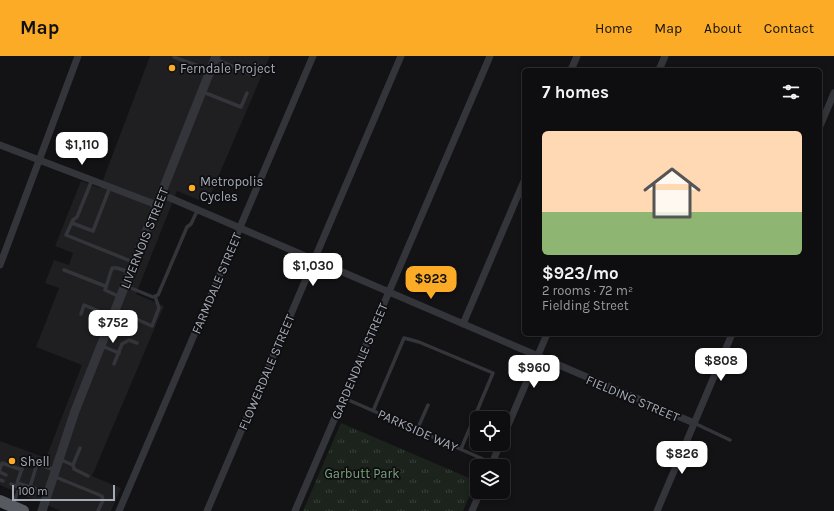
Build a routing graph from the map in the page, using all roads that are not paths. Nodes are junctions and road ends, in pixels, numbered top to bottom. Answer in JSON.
{"nodes":[{"id":1,"x":78,"y":56,"type":"edge"},
{"id":2,"x":313,"y":56,"type":"edge"},
{"id":3,"x":401,"y":56,"type":"edge"},
{"id":4,"x":490,"y":56,"type":"edge"},
{"id":5,"x":577,"y":56,"type":"edge"},
{"id":6,"x":665,"y":56,"type":"edge"},
{"id":7,"x":174,"y":58,"type":"dead end"},
{"id":8,"x":215,"y":58,"type":"edge"},
{"id":9,"x":257,"y":65,"type":"dead end"},
{"id":10,"x":572,"y":68,"type":"edge"},
{"id":11,"x":660,"y":68,"type":"edge"},
{"id":12,"x":210,"y":71,"type":"junction"},
{"id":13,"x":202,"y":92,"type":"junction"},
{"id":14,"x":247,"y":93,"type":"dead end"},
{"id":15,"x":834,"y":94,"type":"edge"},
{"id":16,"x":822,"y":121,"type":"edge"},
{"id":17,"x":0,"y":145,"type":"edge"},
{"id":18,"x":39,"y":160,"type":"junction"},
{"id":19,"x":92,"y":180,"type":"junction"},
{"id":20,"x":522,"y":186,"type":"edge"},
{"id":21,"x":110,"y":187,"type":"junction"},
{"id":22,"x":161,"y":194,"type":"junction"},
{"id":23,"x":157,"y":205,"type":"junction"},
{"id":24,"x":198,"y":209,"type":"junction"},
{"id":25,"x":72,"y":223,"type":"junction"},
{"id":26,"x":239,"y":228,"type":"junction"},
{"id":27,"x":314,"y":260,"type":"junction"},
{"id":28,"x":134,"y":262,"type":"junction"},
{"id":29,"x":0,"y":265,"type":"edge"},
{"id":30,"x":64,"y":270,"type":"dead end"},
{"id":31,"x":130,"y":273,"type":"junction"},
{"id":32,"x":125,"y":285,"type":"junction"},
{"id":33,"x":105,"y":286,"type":"junction"},
{"id":34,"x":388,"y":292,"type":"junction"},
{"id":35,"x":155,"y":296,"type":"junction"},
{"id":36,"x":120,"y":297,"type":"junction"},
{"id":37,"x":114,"y":313,"type":"junction"},
{"id":38,"x":81,"y":314,"type":"dead end"},
{"id":39,"x":463,"y":324,"type":"junction"},
{"id":40,"x":546,"y":336,"type":"edge"},
{"id":41,"x":731,"y":336,"type":"edge"},
{"id":42,"x":138,"y":343,"type":"dead end"},
{"id":43,"x":101,"y":346,"type":"junction"},
{"id":44,"x":119,"y":353,"type":"junction"},
{"id":45,"x":537,"y":356,"type":"junction"},
{"id":46,"x":114,"y":364,"type":"dead end"},
{"id":47,"x":344,"y":398,"type":"junction"},
{"id":48,"x":428,"y":405,"type":"dead end"},
{"id":49,"x":373,"y":411,"type":"junction"},
{"id":50,"x":510,"y":420,"type":"edge"},
{"id":51,"x":694,"y":424,"type":"junction"},
{"id":52,"x":417,"y":430,"type":"junction"},
{"id":53,"x":730,"y":440,"type":"dead end"},
{"id":54,"x":80,"y":448,"type":"dead end"},
{"id":55,"x":461,"y":449,"type":"junction"},
{"id":56,"x":58,"y":459,"type":"junction"},
{"id":57,"x":480,"y":459,"type":"edge"},
{"id":58,"x":37,"y":464,"type":"junction"},
{"id":59,"x":73,"y":465,"type":"junction"},
{"id":60,"x":0,"y":469,"type":"edge"},
{"id":61,"x":22,"y":470,"type":"junction"},
{"id":62,"x":0,"y":472,"type":"edge"},
{"id":63,"x":54,"y":473,"type":"junction"},
{"id":64,"x":6,"y":475,"type":"dead end"},
{"id":65,"x":88,"y":476,"type":"dead end"},
{"id":66,"x":14,"y":478,"type":"dead end"},
{"id":67,"x":18,"y":479,"type":"junction"},
{"id":68,"x":11,"y":484,"type":"dead end"},
{"id":69,"x":20,"y":486,"type":"junction"},
{"id":70,"x":30,"y":487,"type":"junction"},
{"id":71,"x":47,"y":493,"type":"junction"},
{"id":72,"x":477,"y":499,"type":"edge"},
{"id":73,"x":0,"y":501,"type":"edge"},
{"id":74,"x":17,"y":509,"type":"edge"},
{"id":75,"x":42,"y":511,"type":"edge"},
{"id":76,"x":98,"y":511,"type":"edge"},
{"id":77,"x":119,"y":511,"type":"edge"},
{"id":78,"x":207,"y":511,"type":"edge"},
{"id":79,"x":295,"y":511,"type":"edge"},
{"id":80,"x":472,"y":511,"type":"edge"},
{"id":81,"x":657,"y":511,"type":"edge"}],
"edges":[{"from":1,"to":18,"type":"street"},
{"from":2,"to":26,"type":"street","name":"FARMDALE STREET"},
{"from":3,"to":27,"type":"street","name":"FLOWERDALE STREET"},
{"from":4,"to":34,"type":"street","name":"GARDENDALE STREET"},
{"from":5,"to":10,"type":"street"},
{"from":6,"to":11,"type":"street"},
{"from":7,"to":12,"type":"lane"},
{"from":8,"to":9,"type":"lane"},
{"from":8,"to":12,"type":"street","name":"LIVERNOIS STREET"},
{"from":12,"to":13,"type":"street","name":"LIVERNOIS STREET"},
{"from":13,"to":14,"type":"lane"},
{"from":13,"to":22,"type":"street","name":"LIVERNOIS STREET"},
{"from":15,"to":16,"type":"street"},
{"from":17,"to":18,"type":"street"},
{"from":18,"to":19,"type":"street"},
{"from":18,"to":29,"type":"street"},
{"from":19,"to":21,"type":"street"},
{"from":19,"to":25,"type":"lane"},
{"from":20,"to":39,"type":"street"},
{"from":21,"to":23,"type":"street"},
{"from":21,"to":25,"type":"lane"},
{"from":22,"to":23,"type":"street","name":"LIVERNOIS STREET"},
{"from":22,"to":24,"type":"street","name":"FIELDING STREET"},
{"from":23,"to":28,"type":"street","name":"LIVERNOIS STREET"},
{"from":24,"to":26,"type":"street","name":"FIELDING STREET"},
{"from":24,"to":35,"type":"lane"},
{"from":25,"to":28,"type":"lane"},
{"from":26,"to":27,"type":"street","name":"FIELDING STREET"},
{"from":26,"to":77,"type":"street","name":"FARMDALE STREET"},
{"from":27,"to":34,"type":"street","name":"FIELDING STREET"},
{"from":27,"to":78,"type":"street","name":"FLOWERDALE STREET"},
{"from":28,"to":31,"type":"street","name":"LIVERNOIS STREET"},
{"from":30,"to":33,"type":"lane"},
{"from":31,"to":32,"type":"street","name":"LIVERNOIS STREET"},
{"from":31,"to":33,"type":"lane"},
{"from":32,"to":35,"type":"lane"},
{"from":32,"to":36,"type":"street","name":"LIVERNOIS STREET"},
{"from":33,"to":36,"type":"lane"},
{"from":34,"to":39,"type":"street","name":"FIELDING STREET"},
{"from":34,"to":47,"type":"street","name":"GARDENDALE STREET"},
{"from":35,"to":37,"type":"lane"},
{"from":36,"to":37,"type":"street","name":"LIVERNOIS STREET"},
{"from":37,"to":38,"type":"lane"},
{"from":37,"to":43,"type":"street","name":"LIVERNOIS STREET"},
{"from":39,"to":45,"type":"street","name":"FIELDING STREET"},
{"from":40,"to":45,"type":"street"},
{"from":41,"to":51,"type":"street"},
{"from":42,"to":44,"type":"lane"},
{"from":43,"to":44,"type":"lane"},
{"from":43,"to":56,"type":"street","name":"LIVERNOIS STREET"},
{"from":44,"to":46,"type":"lane"},
{"from":45,"to":50,"type":"street"},
{"from":45,"to":51,"type":"street","name":"FIELDING STREET"},
{"from":47,"to":49,"type":"lane","name":"PARKSIDE WAY"},
{"from":47,"to":79,"type":"street","name":"GARDENDALE STREET"},
{"from":48,"to":52,"type":"lane"},
{"from":49,"to":52,"type":"lane","name":"PARKSIDE WAY"},
{"from":49,"to":55,"type":"lane"},
{"from":51,"to":53,"type":"lane","name":"FIELDING STREET"},
{"from":51,"to":81,"type":"street"},
{"from":52,"to":55,"type":"lane","name":"PARKSIDE WAY"},
{"from":54,"to":59,"type":"lane"},
{"from":55,"to":57,"type":"lane","name":"PARKSIDE WAY"},
{"from":56,"to":59,"type":"lane"},
{"from":56,"to":63,"type":"street","name":"LIVERNOIS STREET"},
{"from":58,"to":61,"type":"lane"},
{"from":58,"to":63,"type":"lane"},
{"from":58,"to":70,"type":"lane"},
{"from":59,"to":65,"type":"lane"},
{"from":60,"to":61,"type":"lane"},
{"from":61,"to":67,"type":"lane"},
{"from":62,"to":64,"type":"lane"},
{"from":63,"to":71,"type":"street","name":"LIVERNOIS STREET"},
{"from":63,"to":76,"type":"lane"},
{"from":66,"to":67,"type":"lane"},
{"from":67,"to":69,"type":"lane"},
{"from":68,"to":69,"type":"lane"},
{"from":69,"to":70,"type":"lane"},
{"from":69,"to":74,"type":"lane"},
{"from":70,"to":71,"type":"lane"},
{"from":71,"to":75,"type":"street","name":"LIVERNOIS STREET"},
{"from":72,"to":80,"type":"street"},
{"from":73,"to":74,"type":"highway"}]}
